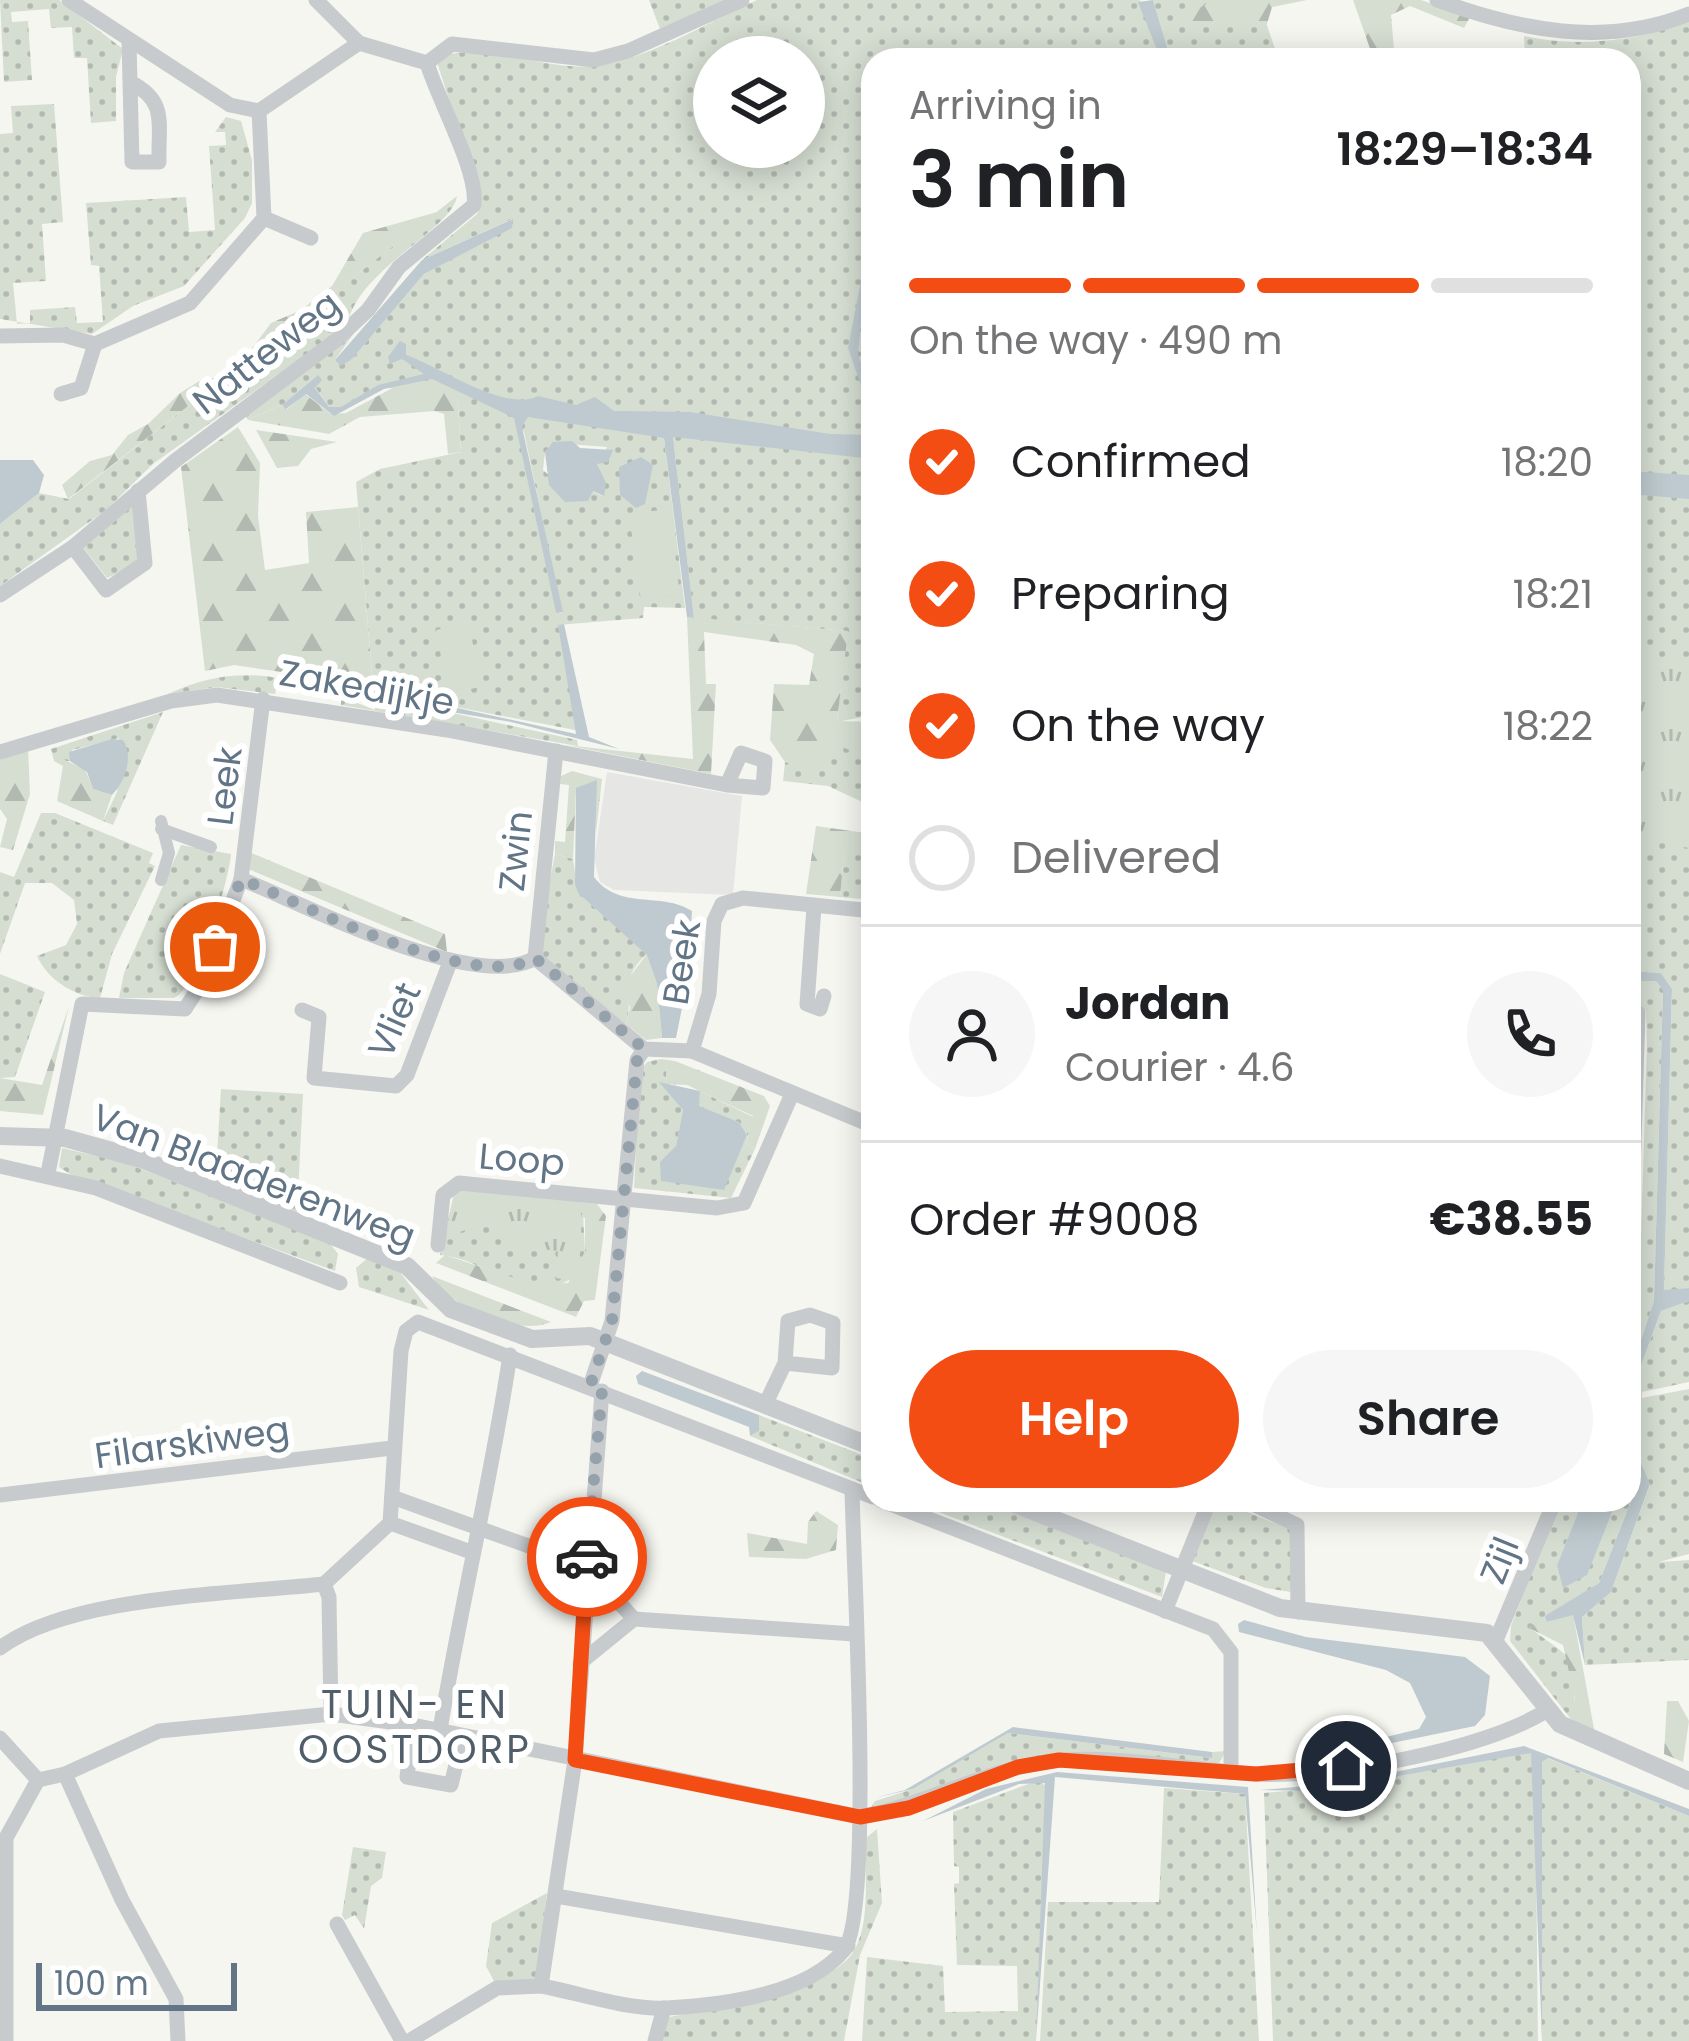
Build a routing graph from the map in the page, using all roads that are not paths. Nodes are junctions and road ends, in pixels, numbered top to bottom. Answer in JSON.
{"nodes":[{"id":1,"x":69,"y":0,"type":"edge"},
{"id":2,"x":316,"y":0,"type":"edge"},
{"id":3,"x":742,"y":0,"type":"edge"},
{"id":4,"x":1437,"y":0,"type":"edge"},
{"id":5,"x":1689,"y":14,"type":"edge"},
{"id":6,"x":129,"y":43,"type":"junction"},
{"id":7,"x":359,"y":43,"type":"junction"},
{"id":8,"x":427,"y":63,"type":"junction"},
{"id":9,"x":130,"y":82,"type":"junction"},
{"id":10,"x":259,"y":111,"type":"junction"},
{"id":11,"x":264,"y":218,"type":"junction"},
{"id":12,"x":311,"y":238,"type":"dead end"},
{"id":13,"x":0,"y":336,"type":"edge"},
{"id":14,"x":95,"y":344,"type":"junction"},
{"id":15,"x":61,"y":394,"type":"dead end"},
{"id":16,"x":138,"y":491,"type":"junction"},
{"id":17,"x":73,"y":547,"type":"junction"},
{"id":18,"x":0,"y":595,"type":"edge"},
{"id":19,"x":262,"y":699,"type":"junction"},
{"id":20,"x":556,"y":751,"type":"junction"},
{"id":21,"x":0,"y":752,"type":"edge"},
{"id":22,"x":727,"y":785,"type":"dead end"},
{"id":23,"x":211,"y":848,"type":"dead end"},
{"id":24,"x":241,"y":879,"type":"junction"},
{"id":25,"x":161,"y":880,"type":"dead end"},
{"id":26,"x":814,"y":907,"type":"junction"},
{"id":27,"x":861,"y":909,"type":"edge"},
{"id":28,"x":535,"y":958,"type":"junction"},
{"id":29,"x":450,"y":962,"type":"junction"},
{"id":30,"x":824,"y":996,"type":"dead end"},
{"id":31,"x":302,"y":1010,"type":"dead end"},
{"id":32,"x":644,"y":1049,"type":"junction"},
{"id":33,"x":692,"y":1051,"type":"junction"},
{"id":34,"x":792,"y":1094,"type":"junction"},
{"id":35,"x":861,"y":1119,"type":"edge"},
{"id":36,"x":0,"y":1136,"type":"edge"},
{"id":37,"x":54,"y":1136,"type":"junction"},
{"id":38,"x":0,"y":1166,"type":"edge"},
{"id":39,"x":48,"y":1173,"type":"junction"},
{"id":40,"x":625,"y":1199,"type":"junction"},
{"id":41,"x":438,"y":1245,"type":"dead end"},
{"id":42,"x":340,"y":1283,"type":"dead end"},
{"id":43,"x":605,"y":1342,"type":"junction"},
{"id":44,"x":510,"y":1355,"type":"junction"},
{"id":45,"x":785,"y":1364,"type":"dead end"},
{"id":46,"x":596,"y":1389,"type":"junction"},
{"id":47,"x":765,"y":1405,"type":"junction"},
{"id":48,"x":861,"y":1442,"type":"edge"},
{"id":49,"x":392,"y":1448,"type":"junction"},
{"id":50,"x":852,"y":1489,"type":"junction"},
{"id":51,"x":861,"y":1493,"type":"edge"},
{"id":52,"x":0,"y":1495,"type":"edge"},
{"id":53,"x":392,"y":1497,"type":"junction"},
{"id":54,"x":910,"y":1512,"type":"edge"},
{"id":55,"x":1035,"y":1512,"type":"edge"},
{"id":56,"x":1205,"y":1512,"type":"edge"},
{"id":57,"x":1269,"y":1512,"type":"edge"},
{"id":58,"x":1550,"y":1512,"type":"edge"},
{"id":59,"x":390,"y":1523,"type":"junction"},
{"id":60,"x":477,"y":1526,"type":"junction"},
{"id":61,"x":471,"y":1552,"type":"junction"},
{"id":62,"x":586,"y":1567,"type":"junction"},
{"id":63,"x":1181,"y":1570,"type":"junction"},
{"id":64,"x":324,"y":1584,"type":"junction"},
{"id":65,"x":1165,"y":1611,"type":"junction"},
{"id":66,"x":1298,"y":1612,"type":"junction"},
{"id":67,"x":634,"y":1619,"type":"junction"},
{"id":68,"x":854,"y":1634,"type":"junction"},
{"id":69,"x":1496,"y":1640,"type":"junction"},
{"id":70,"x":0,"y":1648,"type":"edge"},
{"id":71,"x":580,"y":1663,"type":"junction"},
{"id":72,"x":1546,"y":1712,"type":"junction"},
{"id":73,"x":331,"y":1714,"type":"junction"},
{"id":74,"x":413,"y":1725,"type":"junction"},
{"id":75,"x":440,"y":1730,"type":"junction"},
{"id":76,"x":463,"y":1736,"type":"junction"},
{"id":77,"x":0,"y":1738,"type":"edge"},
{"id":78,"x":575,"y":1760,"type":"junction"},
{"id":79,"x":1231,"y":1772,"type":"junction"},
{"id":80,"x":65,"y":1774,"type":"junction"},
{"id":81,"x":38,"y":1780,"type":"junction"},
{"id":82,"x":1689,"y":1781,"type":"edge"},
{"id":83,"x":860,"y":1817,"type":"junction"},
{"id":84,"x":556,"y":1896,"type":"junction"},
{"id":85,"x":337,"y":1924,"type":"dead end"},
{"id":86,"x":848,"y":1946,"type":"junction"},
{"id":87,"x":541,"y":1987,"type":"junction"},
{"id":88,"x":664,"y":2008,"type":"junction"},
{"id":89,"x":6,"y":2041,"type":"edge"},
{"id":90,"x":178,"y":2041,"type":"edge"},
{"id":91,"x":405,"y":2041,"type":"edge"},
{"id":92,"x":655,"y":2041,"type":"edge"}],
"edges":[{"from":1,"to":6,"type":"street"},
{"from":2,"to":7,"type":"street"},
{"from":3,"to":8,"type":"street"},
{"from":4,"to":5,"type":"street"},
{"from":6,"to":9,"type":"street"},
{"from":6,"to":10,"type":"street"},
{"from":7,"to":8,"type":"street"},
{"from":7,"to":10,"type":"street"},
{"from":8,"to":16,"type":"street","name":"Natteweg"},
{"from":9,"to":9,"type":"street"},
{"from":10,"to":11,"type":"street"},
{"from":11,"to":12,"type":"street"},
{"from":11,"to":14,"type":"street"},
{"from":13,"to":14,"type":"street"},
{"from":14,"to":15,"type":"street"},
{"from":16,"to":17,"type":"street","name":"Natteweg"},
{"from":16,"to":17,"type":"street"},
{"from":17,"to":18,"type":"street","name":"Natteweg"},
{"from":19,"to":20,"type":"street","name":"Zakedijkje"},
{"from":19,"to":21,"type":"street","name":"Zakedijkje"},
{"from":19,"to":24,"type":"street","name":"Leek"},
{"from":20,"to":22,"type":"street","name":"Zakedijkje"},
{"from":20,"to":28,"type":"street","name":"Zwin"},
{"from":23,"to":25,"type":"street"},
{"from":24,"to":29,"type":"street"},
{"from":24,"to":37,"type":"street","name":"Leek"},
{"from":26,"to":27,"type":"street","name":"Beek"},
{"from":26,"to":30,"type":"street"},
{"from":26,"to":33,"type":"street","name":"Beek"},
{"from":28,"to":29,"type":"street"},
{"from":28,"to":32,"type":"street"},
{"from":29,"to":31,"type":"street","name":"Vliet"},
{"from":32,"to":33,"type":"street"},
{"from":32,"to":40,"type":"street"},
{"from":33,"to":34,"type":"street"},
{"from":34,"to":35,"type":"street"},
{"from":34,"to":40,"type":"street","name":"Loop"},
{"from":36,"to":37,"type":"street","name":"Van Blaaderenweg"},
{"from":37,"to":39,"type":"street"},
{"from":37,"to":43,"type":"street","name":"Van Blaaderenweg"},
{"from":38,"to":39,"type":"street","name":"Van Blaaderenweg"},
{"from":39,"to":42,"type":"street","name":"Van Blaaderenweg"},
{"from":40,"to":41,"type":"street","name":"Loop"},
{"from":40,"to":43,"type":"street"},
{"from":43,"to":46,"type":"street"},
{"from":43,"to":47,"type":"street","name":"Van Blaaderenweg"},
{"from":44,"to":46,"type":"street"},
{"from":44,"to":49,"type":"street"},
{"from":44,"to":60,"type":"street"},
{"from":45,"to":47,"type":"street"},
{"from":46,"to":50,"type":"street"},
{"from":46,"to":62,"type":"street"},
{"from":47,"to":48,"type":"street","name":"Van Blaaderenweg"},
{"from":49,"to":52,"type":"street","name":"Filarskiweg"},
{"from":49,"to":53,"type":"street"},
{"from":50,"to":51,"type":"street"},
{"from":50,"to":68,"type":"street"},
{"from":53,"to":59,"type":"street"},
{"from":53,"to":60,"type":"street"},
{"from":54,"to":65,"type":"street"},
{"from":55,"to":63,"type":"street"},
{"from":56,"to":63,"type":"street"},
{"from":57,"to":66,"type":"street"},
{"from":58,"to":69,"type":"street","name":"Zijl"},
{"from":59,"to":61,"type":"street"},
{"from":59,"to":64,"type":"street"},
{"from":60,"to":61,"type":"street"},
{"from":60,"to":62,"type":"street"},
{"from":61,"to":75,"type":"street"},
{"from":62,"to":67,"type":"street"},
{"from":62,"to":71,"type":"street"},
{"from":63,"to":65,"type":"street"},
{"from":63,"to":66,"type":"street"},
{"from":64,"to":70,"type":"street"},
{"from":64,"to":73,"type":"street"},
{"from":65,"to":79,"type":"street"},
{"from":66,"to":69,"type":"street"},
{"from":67,"to":68,"type":"street"},
{"from":67,"to":71,"type":"street"},
{"from":68,"to":83,"type":"street"},
{"from":69,"to":72,"type":"street"},
{"from":71,"to":78,"type":"street"},
{"from":72,"to":79,"type":"street"},
{"from":72,"to":82,"type":"street"},
{"from":73,"to":74,"type":"street"},
{"from":73,"to":80,"type":"street"},
{"from":74,"to":75,"type":"street"},
{"from":74,"to":76,"type":"street"},
{"from":75,"to":76,"type":"street"},
{"from":76,"to":78,"type":"street"},
{"from":77,"to":81,"type":"street"},
{"from":78,"to":83,"type":"street"},
{"from":78,"to":84,"type":"street"},
{"from":79,"to":83,"type":"street"},
{"from":80,"to":81,"type":"street"},
{"from":80,"to":90,"type":"street"},
{"from":81,"to":89,"type":"street"},
{"from":83,"to":86,"type":"street"},
{"from":84,"to":86,"type":"street"},
{"from":84,"to":87,"type":"street"},
{"from":85,"to":91,"type":"street"},
{"from":86,"to":88,"type":"street"},
{"from":87,"to":88,"type":"street"},
{"from":87,"to":91,"type":"street"},
{"from":88,"to":92,"type":"street"}]}
